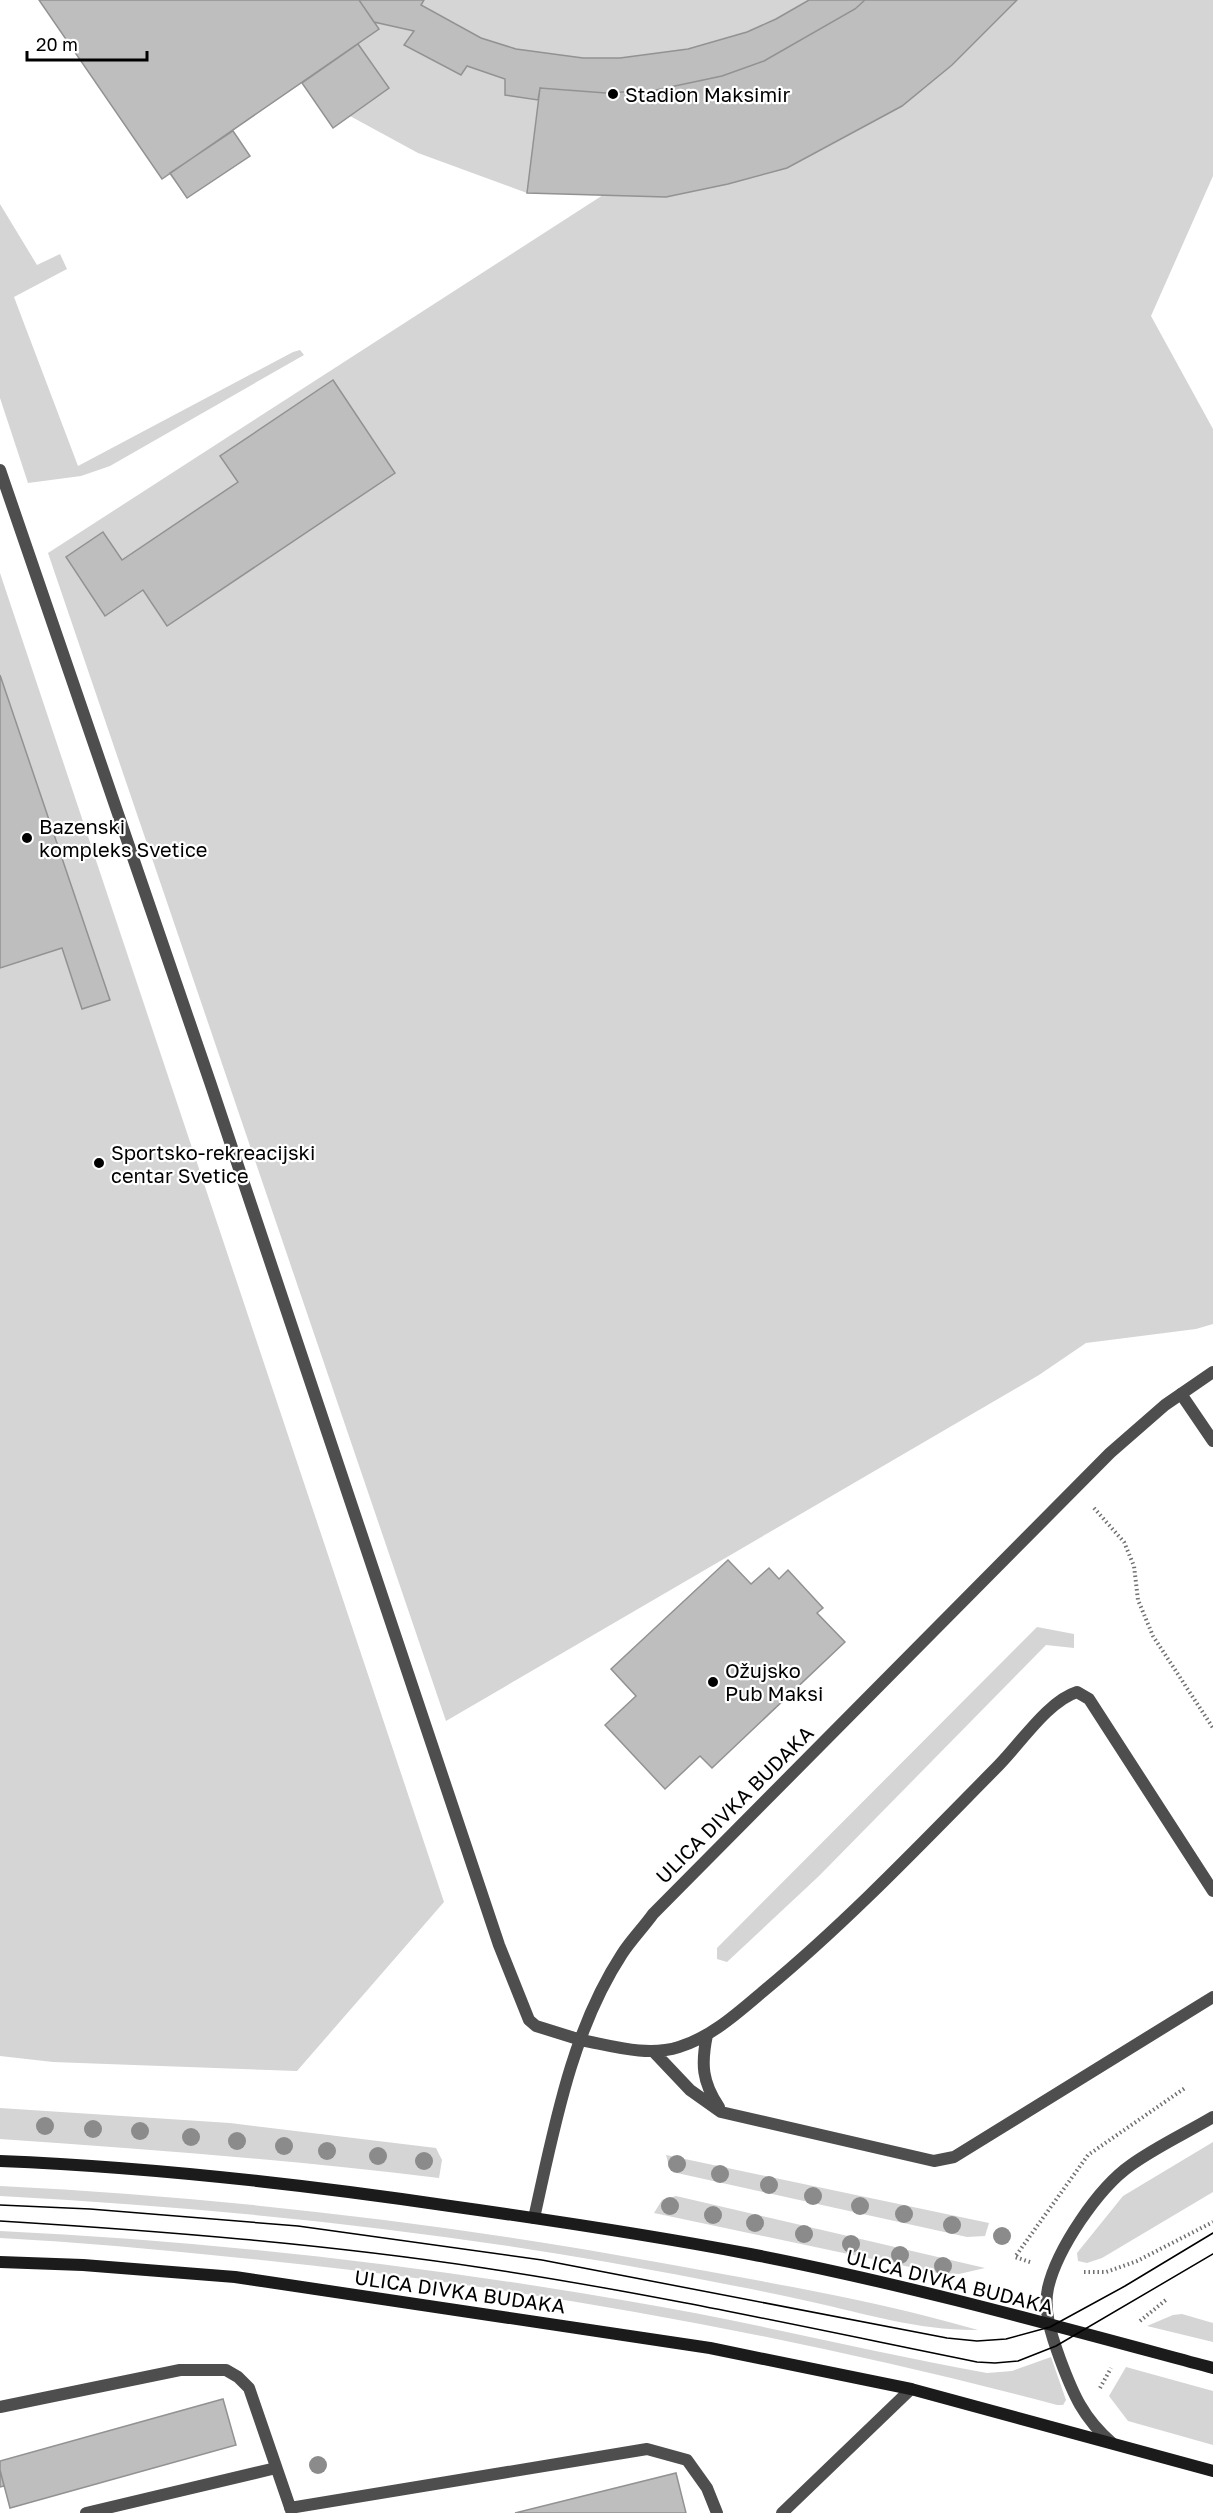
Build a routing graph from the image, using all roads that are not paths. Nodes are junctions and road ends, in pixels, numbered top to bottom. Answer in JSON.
{"nodes":[{"id":1,"x":0,"y":470,"type":"edge"},
{"id":2,"x":1213,"y":1372,"type":"edge"},
{"id":3,"x":1181,"y":1394,"type":"junction"},
{"id":4,"x":1213,"y":1441,"type":"edge"},
{"id":5,"x":1213,"y":1892,"type":"edge"},
{"id":6,"x":1213,"y":1997,"type":"edge"},
{"id":7,"x":707,"y":2035,"type":"junction"},
{"id":8,"x":581,"y":2040,"type":"junction"},
{"id":9,"x":654,"y":2052,"type":"junction"},
{"id":10,"x":721,"y":2112,"type":"junction"},
{"id":11,"x":1213,"y":2117,"type":"edge"},
{"id":12,"x":0,"y":2162,"type":"edge"},
{"id":13,"x":534,"y":2218,"type":"junction"},
{"id":14,"x":0,"y":2262,"type":"edge"},
{"id":15,"x":1049,"y":2325,"type":"junction"},
{"id":16,"x":1213,"y":2368,"type":"edge"},
{"id":17,"x":911,"y":2389,"type":"junction"},
{"id":18,"x":0,"y":2407,"type":"edge"},
{"id":19,"x":1112,"y":2443,"type":"junction"},
{"id":20,"x":276,"y":2468,"type":"junction"},
{"id":21,"x":1213,"y":2471,"type":"edge"},
{"id":22,"x":291,"y":2510,"type":"edge"},
{"id":23,"x":86,"y":2513,"type":"edge"},
{"id":24,"x":717,"y":2513,"type":"edge"},
{"id":25,"x":782,"y":2513,"type":"edge"}],
"edges":[{"from":1,"to":8,"type":"street"},
{"from":2,"to":3,"type":"street","name":"ULICA DIVKA BUDAKA"},
{"from":3,"to":4,"type":"street"},
{"from":3,"to":8,"type":"street","name":"ULICA DIVKA BUDAKA"},
{"from":5,"to":7,"type":"street"},
{"from":6,"to":10,"type":"street"},
{"from":7,"to":9,"type":"street"},
{"from":7,"to":10,"type":"street"},
{"from":8,"to":9,"type":"street"},
{"from":8,"to":13,"type":"street","name":"ULICA DIVKA BUDAKA"},
{"from":9,"to":10,"type":"street"},
{"from":11,"to":15,"type":"street"},
{"from":12,"to":13,"type":"street","name":"ULICA DIVKA BUDAKA"},
{"from":13,"to":15,"type":"street","name":"ULICA DIVKA BUDAKA"},
{"from":14,"to":17,"type":"street","name":"ULICA DIVKA BUDAKA"},
{"from":15,"to":16,"type":"street","name":"ULICA DIVKA BUDAKA"},
{"from":15,"to":19,"type":"street"},
{"from":17,"to":19,"type":"street","name":"ULICA DIVKA BUDAKA"},
{"from":17,"to":25,"type":"street"},
{"from":18,"to":20,"type":"street"},
{"from":19,"to":21,"type":"street","name":"ULICA DIVKA BUDAKA"},
{"from":20,"to":22,"type":"street"},
{"from":20,"to":23,"type":"street"},
{"from":22,"to":24,"type":"street"}]}
